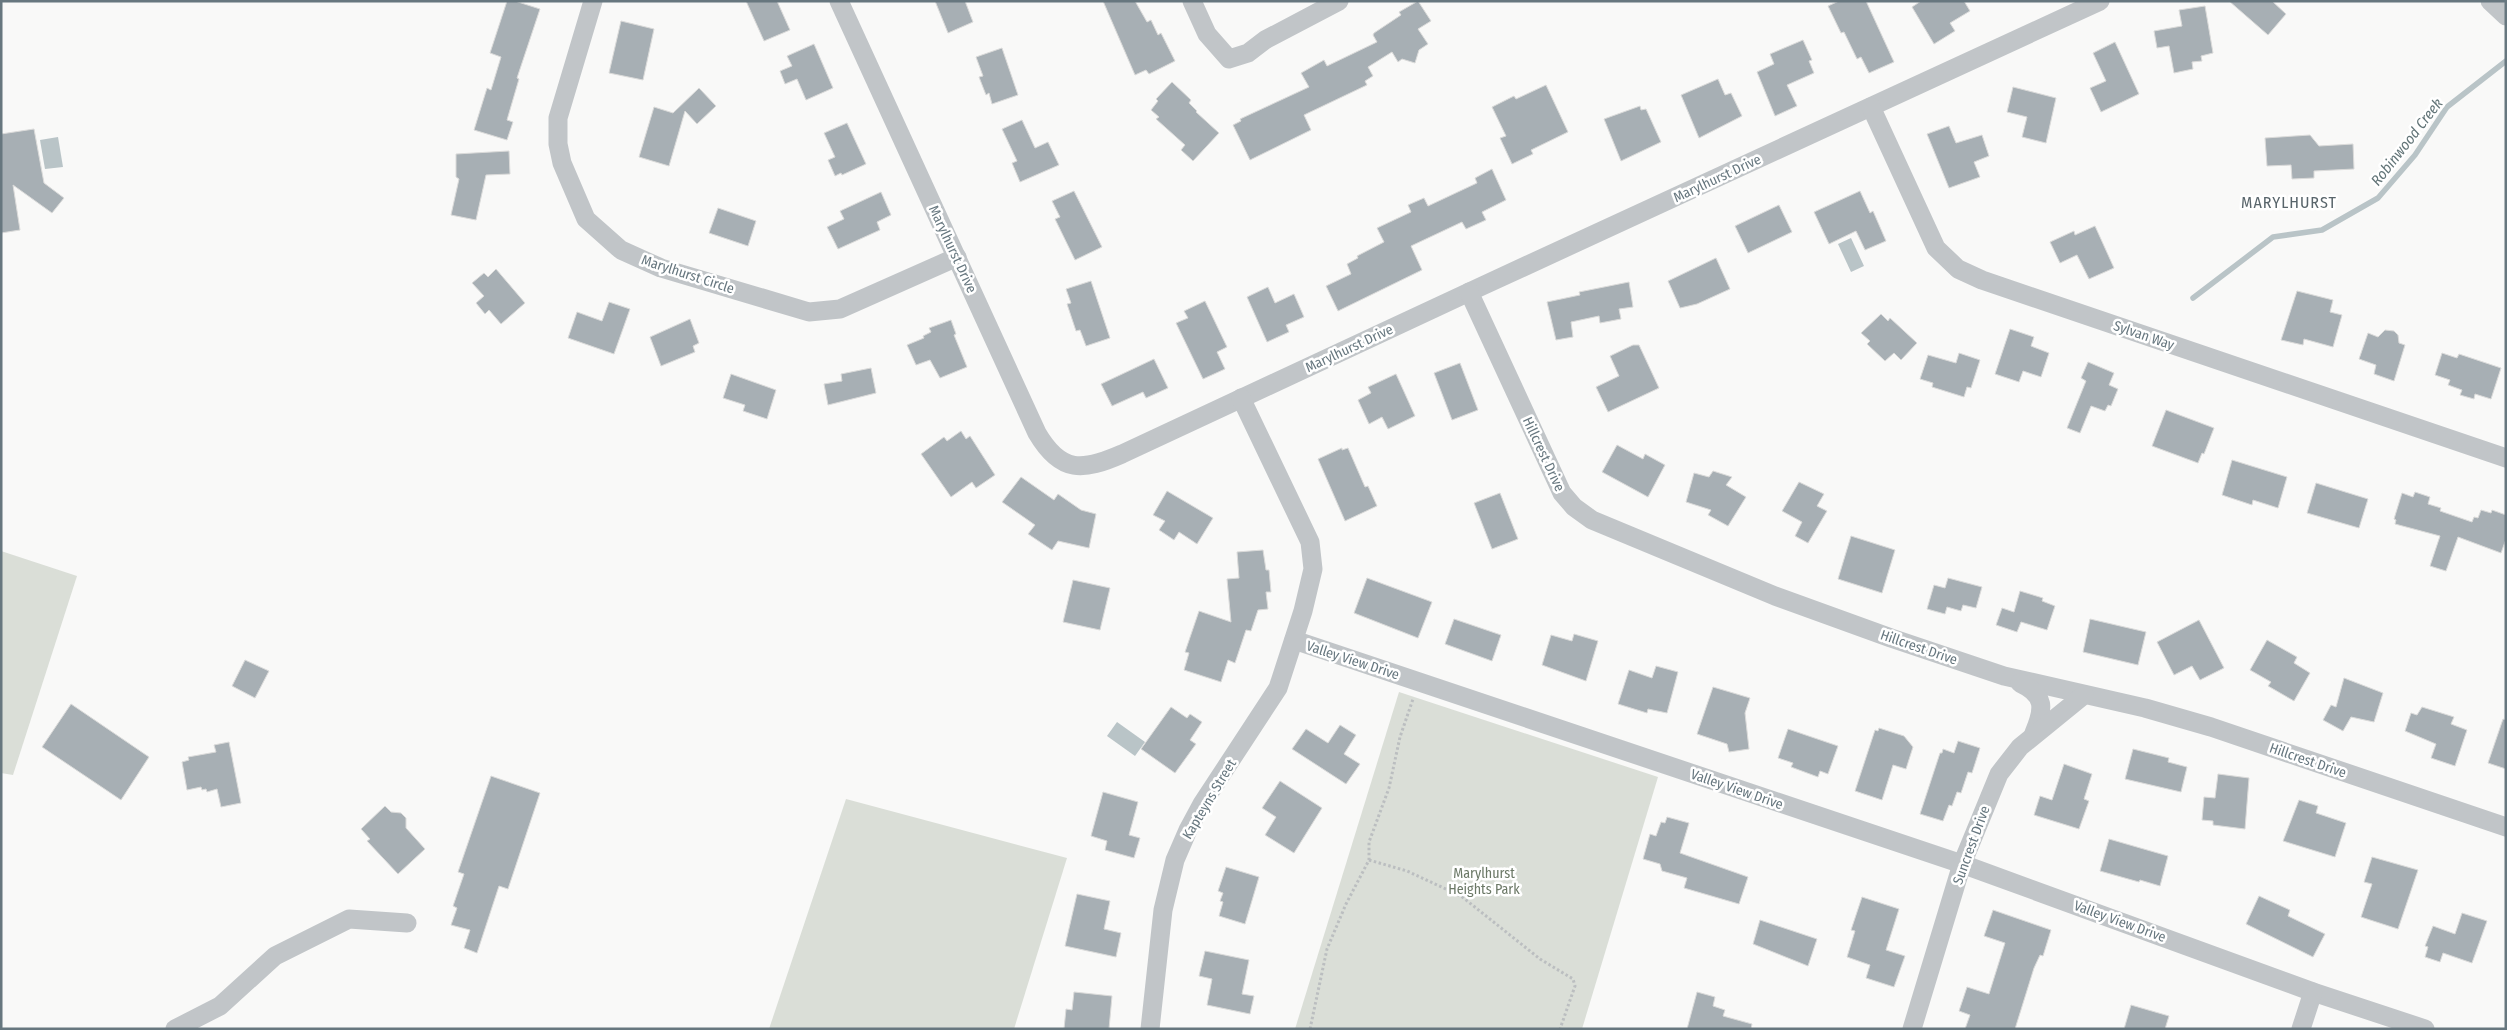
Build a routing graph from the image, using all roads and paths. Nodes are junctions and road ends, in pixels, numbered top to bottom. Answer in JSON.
{"nodes":[{"id":1,"x":593,"y":1,"type":"edge"},
{"id":2,"x":840,"y":1,"type":"edge"},
{"id":3,"x":1192,"y":1,"type":"edge"},
{"id":4,"x":1339,"y":1,"type":"edge"},
{"id":5,"x":2100,"y":1,"type":"edge"},
{"id":6,"x":2490,"y":1,"type":"edge"},
{"id":7,"x":2506,"y":16,"type":"edge"},
{"id":8,"x":1871,"y":107,"type":"junction"},
{"id":9,"x":957,"y":256,"type":"junction"},
{"id":10,"x":1469,"y":292,"type":"junction"},
{"id":11,"x":1241,"y":398,"type":"junction"},
{"id":12,"x":2506,"y":458,"type":"edge"},
{"id":13,"x":1294,"y":640,"type":"junction"},
{"id":14,"x":2004,"y":676,"type":"junction"},
{"id":15,"x":2084,"y":696,"type":"junction"},
{"id":16,"x":1413,"y":699,"type":"dead end"},
{"id":17,"x":2034,"y":735,"type":"junction"},
{"id":18,"x":2506,"y":827,"type":"edge"},
{"id":19,"x":1369,"y":860,"type":"junction"},
{"id":20,"x":1962,"y":864,"type":"junction"},
{"id":21,"x":407,"y":924,"type":"dead end"},
{"id":22,"x":2313,"y":992,"type":"junction"},
{"id":23,"x":175,"y":1029,"type":"edge"},
{"id":24,"x":1150,"y":1029,"type":"edge"},
{"id":25,"x":1310,"y":1029,"type":"edge"},
{"id":26,"x":1560,"y":1029,"type":"edge"},
{"id":27,"x":1912,"y":1029,"type":"edge"},
{"id":28,"x":2301,"y":1029,"type":"edge"},
{"id":29,"x":2425,"y":1029,"type":"edge"}],
"edges":[{"from":1,"to":9,"type":"street","name":"Marylhurst Circle"},
{"from":2,"to":9,"type":"street","name":"Marylhurst Drive"},
{"from":3,"to":4,"type":"street"},
{"from":5,"to":8,"type":"street","name":"Marylhurst Drive"},
{"from":6,"to":7,"type":"street"},
{"from":8,"to":10,"type":"street","name":"Marylhurst Drive"},
{"from":8,"to":12,"type":"street","name":"Sylvan Way"},
{"from":9,"to":11,"type":"street","name":"Marylhurst Drive"},
{"from":10,"to":11,"type":"street","name":"Marylhurst Drive"},
{"from":10,"to":14,"type":"street","name":"Hillcrest Drive"},
{"from":11,"to":13,"type":"street","name":"Valley View Drive"},
{"from":13,"to":20,"type":"street","name":"Valley View Drive"},
{"from":13,"to":24,"type":"street","name":"Kapteyns Street"},
{"from":14,"to":15,"type":"street","name":"Hillcrest Drive"},
{"from":14,"to":17,"type":"street"},
{"from":15,"to":17,"type":"street","name":"Suncrest Drive"},
{"from":15,"to":18,"type":"street","name":"Hillcrest Drive"},
{"from":16,"to":19,"type":"path"},
{"from":17,"to":20,"type":"street","name":"Suncrest Drive"},
{"from":19,"to":25,"type":"path"},
{"from":19,"to":26,"type":"path"},
{"from":20,"to":22,"type":"street","name":"Valley View Drive"},
{"from":20,"to":27,"type":"street","name":"Suncrest Drive"},
{"from":21,"to":23,"type":"street"},
{"from":22,"to":28,"type":"street"},
{"from":22,"to":29,"type":"street","name":"Valley View Drive"}]}
